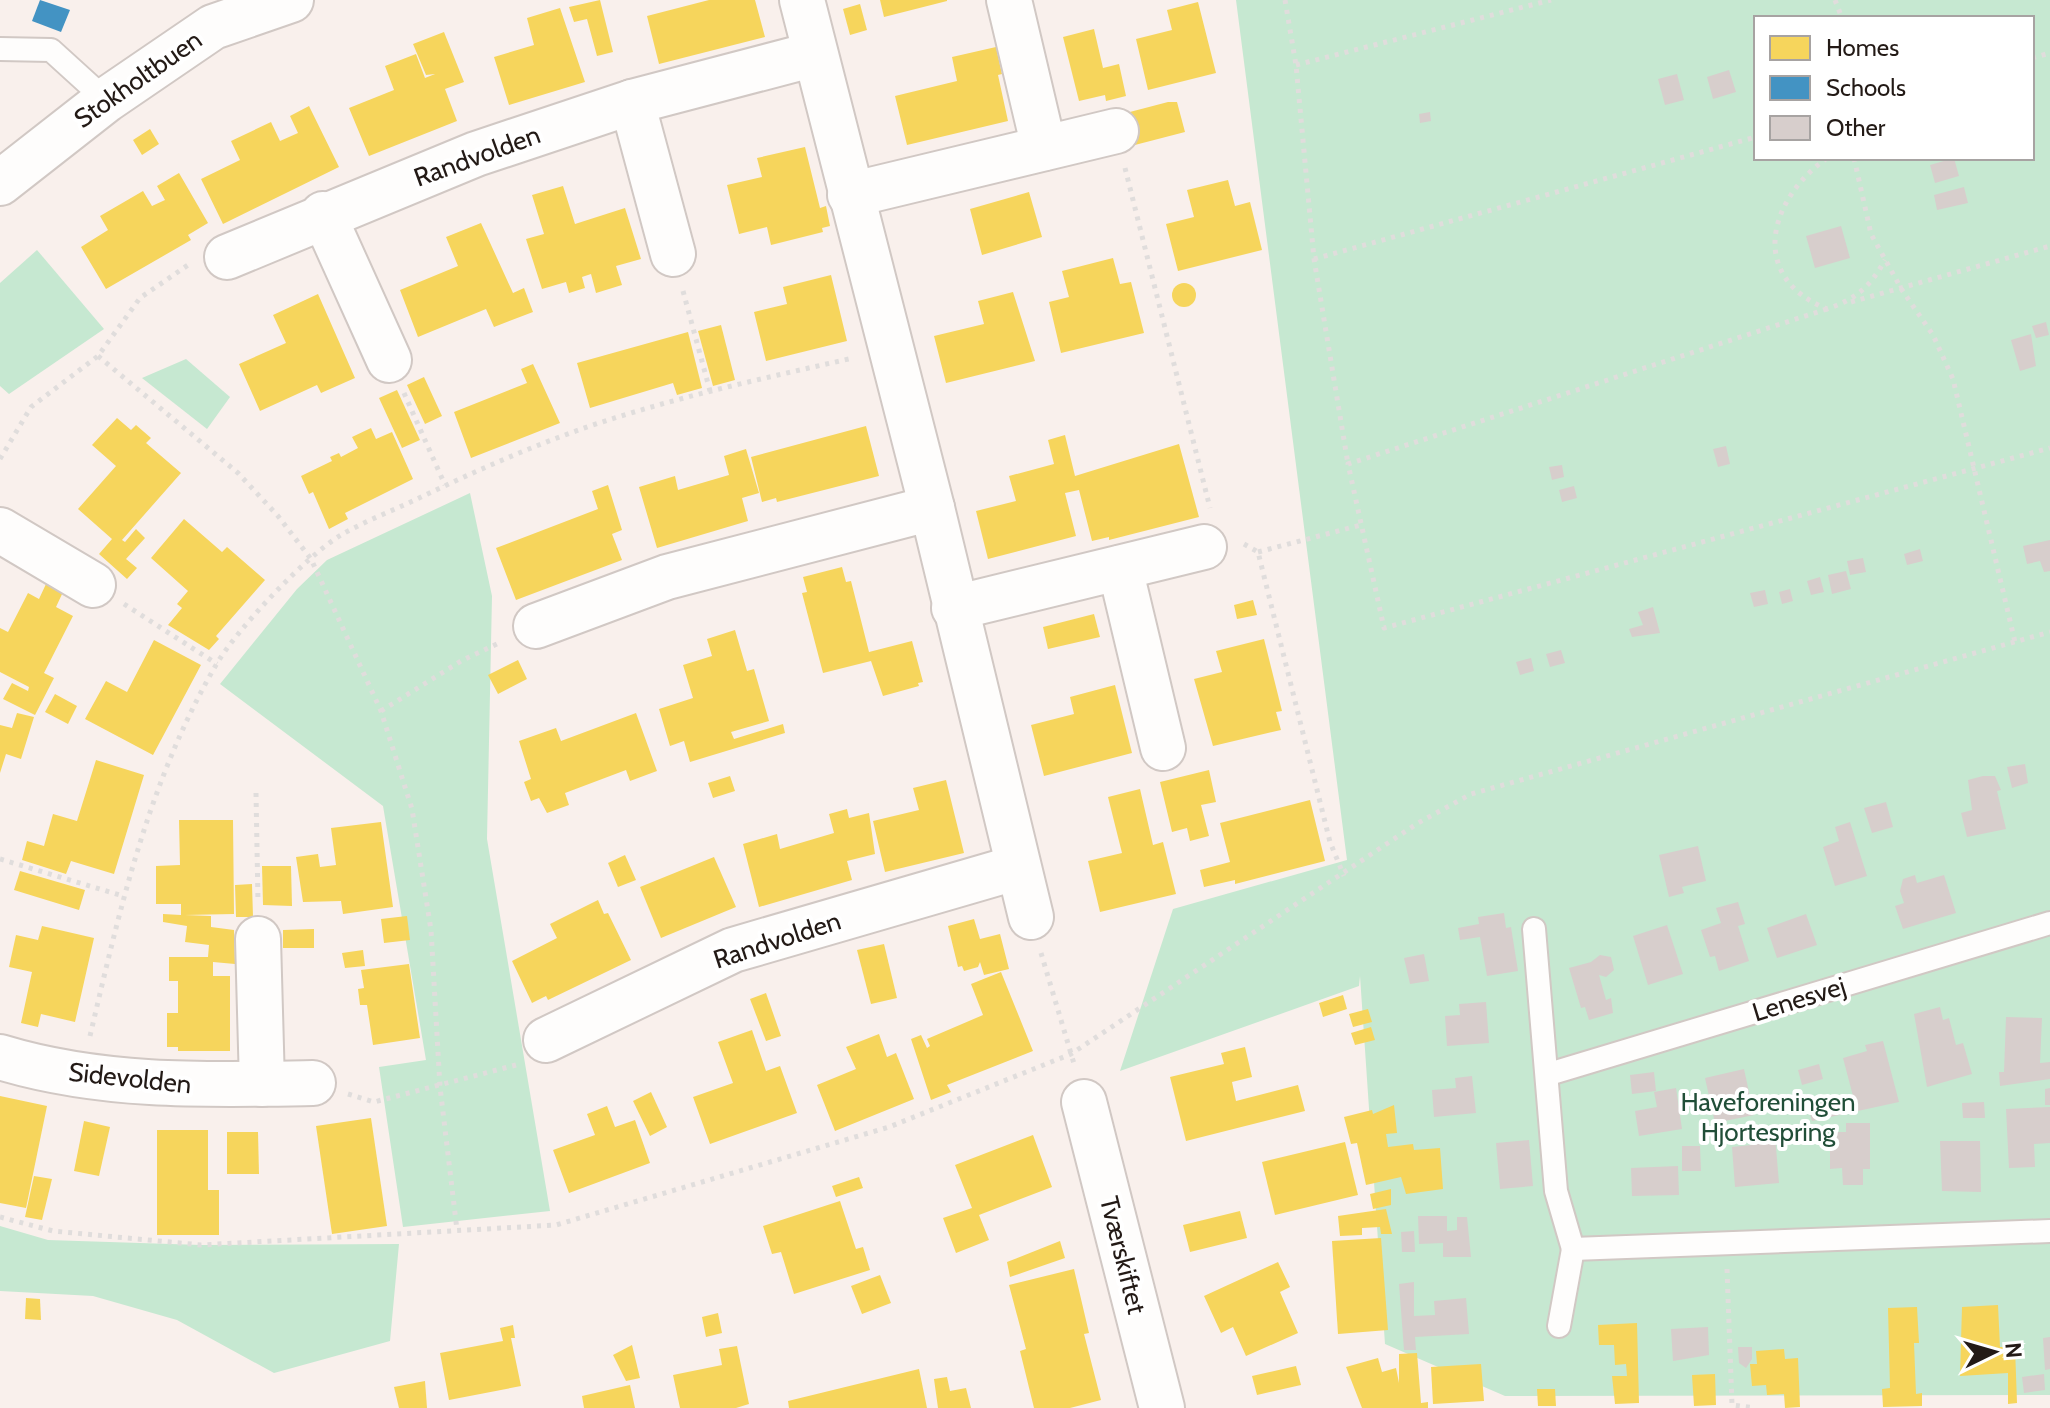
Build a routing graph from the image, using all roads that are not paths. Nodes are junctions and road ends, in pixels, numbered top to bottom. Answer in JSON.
{"nodes":[{"id":1,"x":291,"y":0,"type":"edge"},
{"id":2,"x":802,"y":0,"type":"edge"},
{"id":3,"x":1009,"y":0,"type":"edge"},
{"id":4,"x":0,"y":49,"type":"edge"},
{"id":5,"x":815,"y":54,"type":"junction"},
{"id":6,"x":106,"y":100,"type":"junction"},
{"id":7,"x":632,"y":102,"type":"junction"},
{"id":8,"x":1116,"y":131,"type":"road end"},
{"id":9,"x":1044,"y":148,"type":"junction"},
{"id":10,"x":0,"y":183,"type":"edge"},
{"id":11,"x":850,"y":195,"type":"junction"},
{"id":12,"x":323,"y":214,"type":"junction"},
{"id":13,"x":673,"y":254,"type":"road end"},
{"id":14,"x":227,"y":257,"type":"road end"},
{"id":15,"x":389,"y":360,"type":"road end"},
{"id":16,"x":932,"y":508,"type":"junction"},
{"id":17,"x":0,"y":530,"type":"edge"},
{"id":18,"x":1218,"y":534,"type":"road end"},
{"id":19,"x":1120,"y":568,"type":"junction"},
{"id":20,"x":93,"y":585,"type":"road end"},
{"id":21,"x":954,"y":608,"type":"junction"},
{"id":22,"x":536,"y":626,"type":"road end"},
{"id":23,"x":1163,"y":748,"type":"dead end"},
{"id":24,"x":1018,"y":867,"type":"junction"},
{"id":25,"x":1031,"y":917,"type":"road end"},
{"id":26,"x":2050,"y":923,"type":"edge"},
{"id":27,"x":1534,"y":929,"type":"dead end"},
{"id":28,"x":258,"y":939,"type":"road end"},
{"id":29,"x":546,"y":1040,"type":"road end"},
{"id":30,"x":0,"y":1057,"type":"edge"},
{"id":31,"x":1549,"y":1074,"type":"junction"},
{"id":32,"x":313,"y":1083,"type":"road end"},
{"id":33,"x":262,"y":1084,"type":"junction"},
{"id":34,"x":1084,"y":1102,"type":"road end"},
{"id":35,"x":2050,"y":1231,"type":"edge"},
{"id":36,"x":1573,"y":1249,"type":"junction"},
{"id":37,"x":1559,"y":1326,"type":"dead end"},
{"id":38,"x":1162,"y":1408,"type":"edge"}],
"edges":[{"from":1,"to":6,"type":"street","name":"Stokholtbuen"},
{"from":2,"to":5,"type":"street"},
{"from":3,"to":9,"type":"street"},
{"from":4,"to":6,"type":"lane"},
{"from":5,"to":7,"type":"street","name":"Randvolden"},
{"from":5,"to":11,"type":"street"},
{"from":6,"to":10,"type":"street","name":"Stokholtbuen"},
{"from":7,"to":12,"type":"street","name":"Randvolden"},
{"from":7,"to":13,"type":"street"},
{"from":8,"to":9,"type":"street"},
{"from":9,"to":11,"type":"street"},
{"from":11,"to":16,"type":"street"},
{"from":12,"to":14,"type":"street","name":"Randvolden"},
{"from":12,"to":15,"type":"street"},
{"from":16,"to":21,"type":"street"},
{"from":16,"to":22,"type":"street"},
{"from":17,"to":20,"type":"street"},
{"from":18,"to":19,"type":"street"},
{"from":19,"to":21,"type":"street"},
{"from":19,"to":23,"type":"street"},
{"from":21,"to":24,"type":"street"},
{"from":24,"to":25,"type":"street"},
{"from":24,"to":29,"type":"street","name":"Randvolden"},
{"from":26,"to":31,"type":"lane","name":"Lenesvej"},
{"from":27,"to":31,"type":"lane"},
{"from":28,"to":33,"type":"street"},
{"from":30,"to":33,"type":"street","name":"Sidevolden"},
{"from":31,"to":36,"type":"lane"},
{"from":32,"to":33,"type":"street","name":"Sidevolden"},
{"from":34,"to":38,"type":"street","name":"Tværskiftet"},
{"from":35,"to":36,"type":"lane"},
{"from":36,"to":37,"type":"lane"}]}
